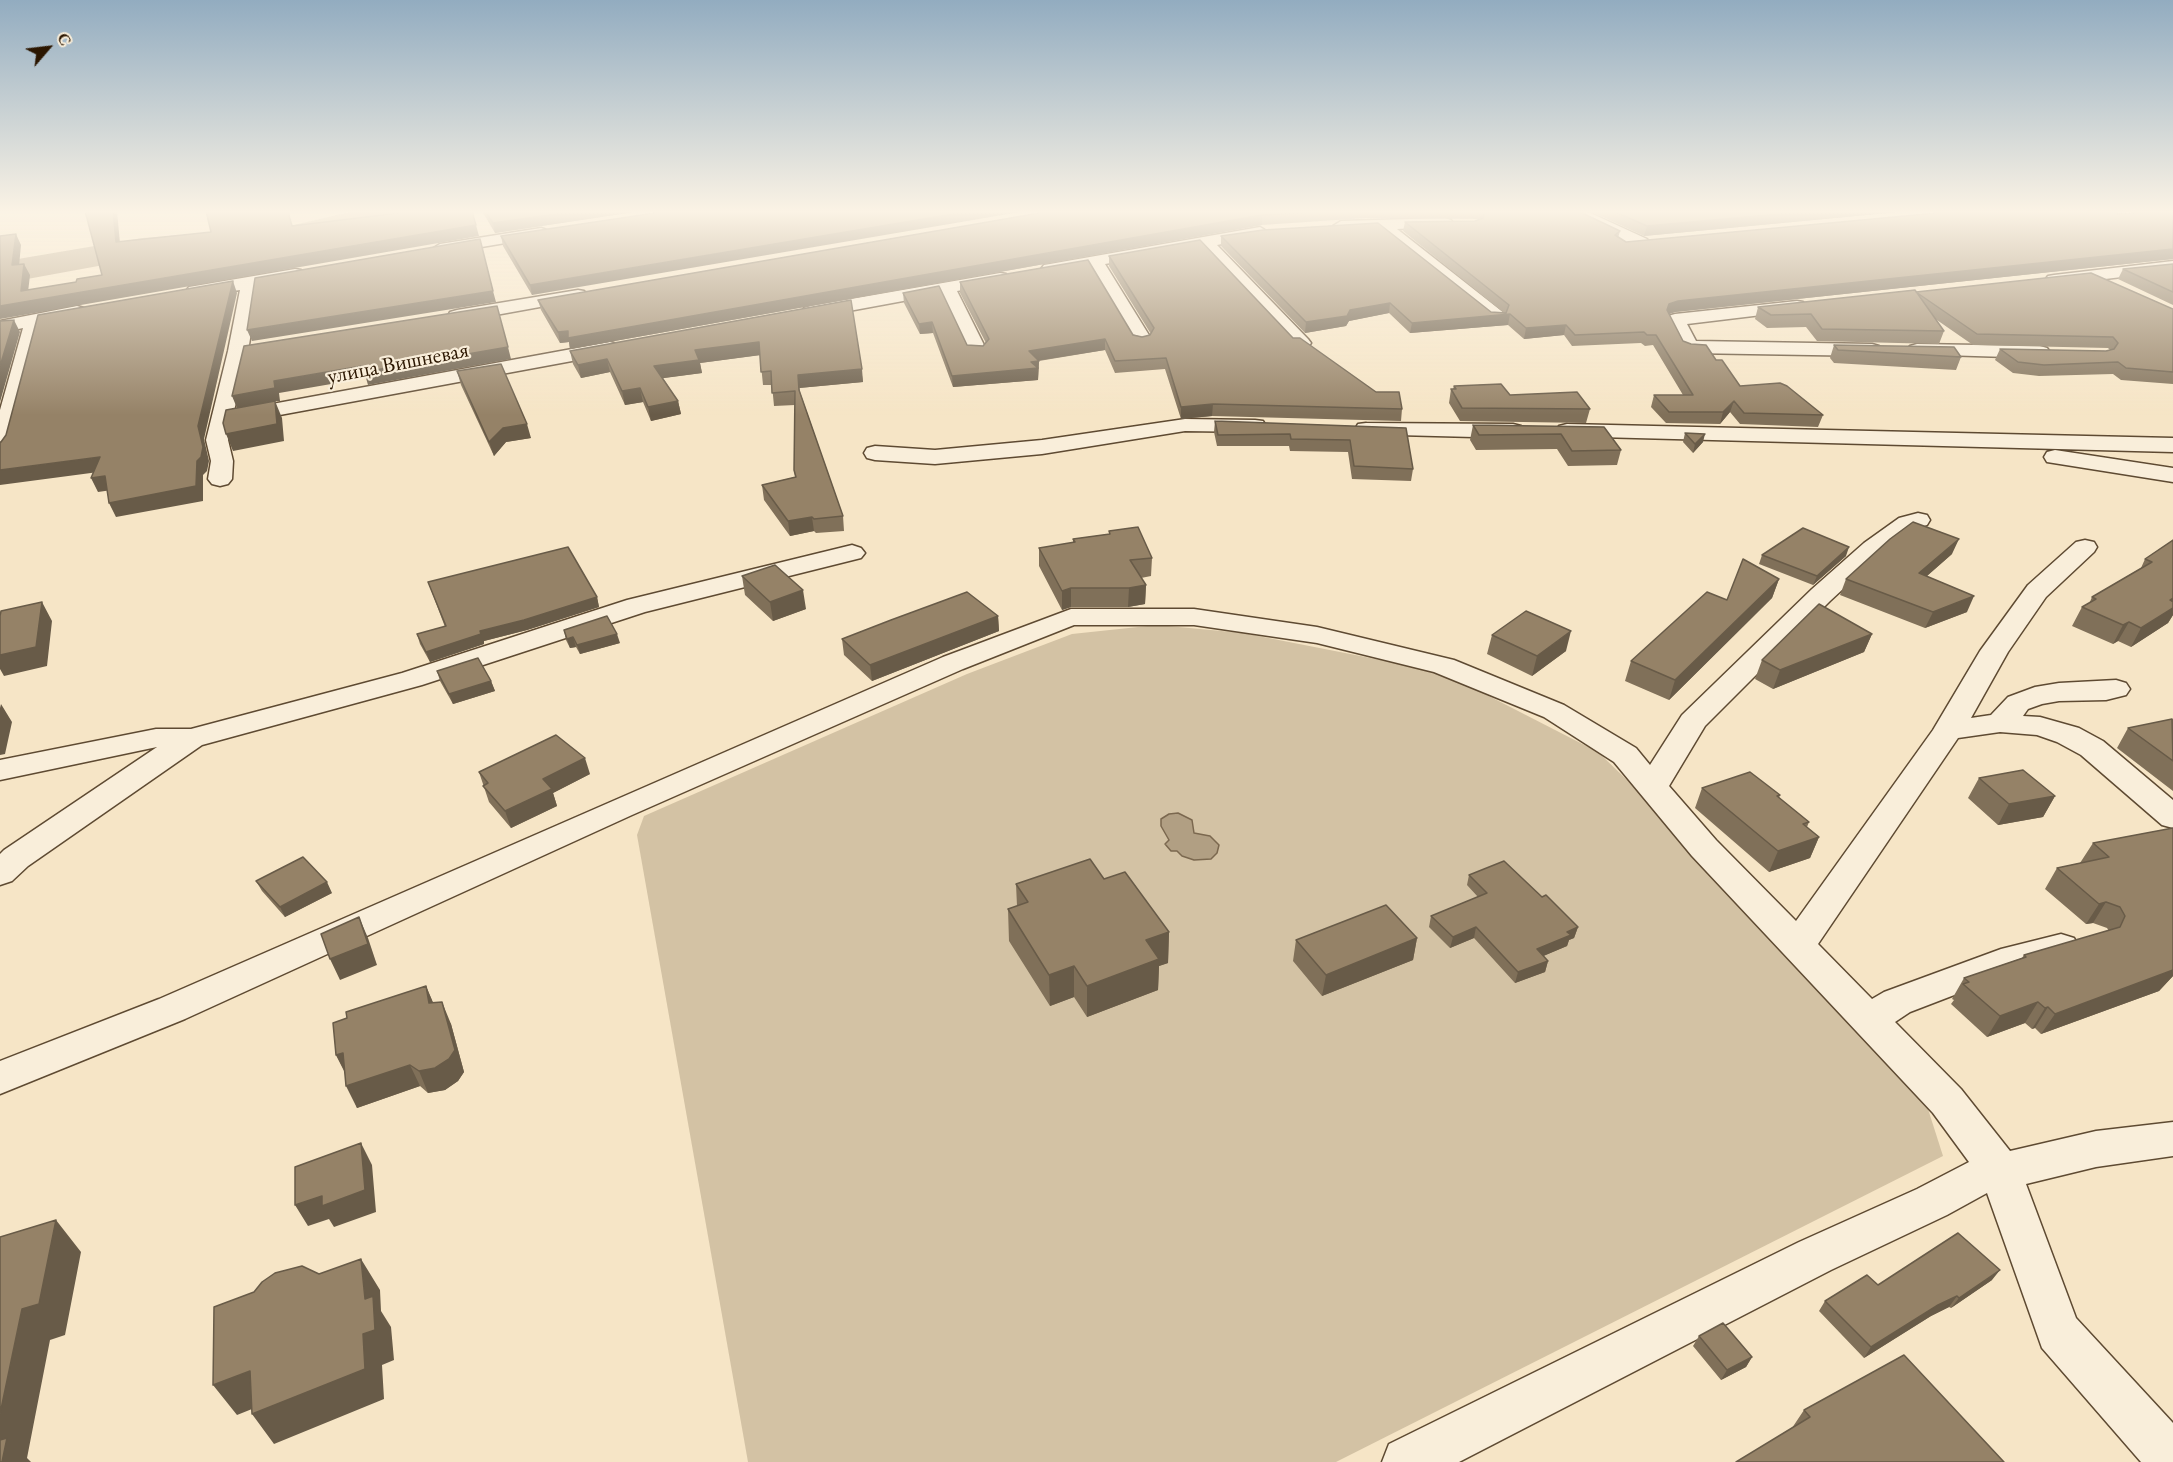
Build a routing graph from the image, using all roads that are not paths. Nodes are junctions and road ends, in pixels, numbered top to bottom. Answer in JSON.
{"nodes":[{"id":1,"x":265,"y":279,"type":"edge"},
{"id":2,"x":994,"y":279,"type":"edge"},
{"id":3,"x":1105,"y":279,"type":"edge"},
{"id":4,"x":1240,"y":279,"type":"edge"},
{"id":5,"x":1451,"y":279,"type":"edge"},
{"id":6,"x":2060,"y":279,"type":"edge"},
{"id":7,"x":2098,"y":279,"type":"edge"},
{"id":8,"x":2034,"y":282,"type":"edge"},
{"id":9,"x":243,"y":283,"type":"junction"},
{"id":10,"x":947,"y":288,"type":"junction"},
{"id":11,"x":2122,"y":290,"type":"edge"},
{"id":12,"x":599,"y":292,"type":"edge"},
{"id":13,"x":173,"y":295,"type":"edge"},
{"id":14,"x":1819,"y":304,"type":"edge"},
{"id":15,"x":92,"y":310,"type":"edge"},
{"id":16,"x":789,"y":316,"type":"edge"},
{"id":17,"x":1497,"y":316,"type":"edge"},
{"id":18,"x":33,"y":320,"type":"junction"},
{"id":19,"x":436,"y":320,"type":"edge"},
{"id":20,"x":0,"y":327,"type":"edge"},
{"id":21,"x":1142,"y":340,"type":"edge"},
{"id":22,"x":1301,"y":343,"type":"edge"},
{"id":23,"x":628,"y":345,"type":"edge"},
{"id":24,"x":260,"y":349,"type":"edge"},
{"id":25,"x":238,"y":351,"type":"junction"},
{"id":26,"x":977,"y":351,"type":"edge"},
{"id":27,"x":2054,"y":352,"type":"edge"},
{"id":28,"x":221,"y":420,"type":"junction"},
{"id":29,"x":1275,"y":426,"type":"edge"},
{"id":30,"x":1348,"y":429,"type":"edge"},
{"id":31,"x":1809,"y":436,"type":"junction"},
{"id":32,"x":2173,"y":445,"type":"edge"},
{"id":33,"x":0,"y":448,"type":"edge"},
{"id":34,"x":875,"y":453,"type":"dead end"},
{"id":35,"x":2173,"y":475,"type":"edge"},
{"id":36,"x":220,"y":479,"type":"dead end"},
{"id":37,"x":1918,"y":520,"type":"dead end"},
{"id":38,"x":2085,"y":547,"type":"dead end"},
{"id":39,"x":852,"y":553,"type":"dead end"},
{"id":40,"x":2116,"y":689,"type":"dead end"},
{"id":41,"x":2000,"y":723,"type":"junction"},
{"id":42,"x":1948,"y":730,"type":"junction"},
{"id":43,"x":191,"y":738,"type":"junction"},
{"id":44,"x":0,"y":770,"type":"edge"},
{"id":45,"x":1652,"y":787,"type":"junction"},
{"id":46,"x":2173,"y":816,"type":"edge"},
{"id":47,"x":0,"y":873,"type":"edge"},
{"id":48,"x":2092,"y":938,"type":"edge"},
{"id":49,"x":1797,"y":947,"type":"junction"},
{"id":50,"x":1869,"y":1020,"type":"junction"},
{"id":51,"x":0,"y":1078,"type":"edge"},
{"id":52,"x":2173,"y":1139,"type":"edge"},
{"id":53,"x":2001,"y":1172,"type":"junction"},
{"id":54,"x":2173,"y":1460,"type":"edge"},
{"id":55,"x":1407,"y":1462,"type":"edge"}],
"edges":[{"from":1,"to":9,"type":"street"},
{"from":2,"to":10,"type":"street"},
{"from":3,"to":21,"type":"street"},
{"from":4,"to":22,"type":"street"},
{"from":5,"to":17,"type":"street"},
{"from":6,"to":8,"type":"street"},
{"from":7,"to":11,"type":"street"},
{"from":9,"to":13,"type":"street"},
{"from":9,"to":25,"type":"street"},
{"from":10,"to":16,"type":"street"},
{"from":10,"to":26,"type":"street"},
{"from":12,"to":19,"type":"street"},
{"from":14,"to":27,"type":"street"},
{"from":15,"to":18,"type":"street"},
{"from":18,"to":20,"type":"street"},
{"from":18,"to":33,"type":"street"},
{"from":23,"to":28,"type":"street","name":"улица Вишневая"},
{"from":24,"to":25,"type":"street"},
{"from":25,"to":28,"type":"street"},
{"from":28,"to":36,"type":"street"},
{"from":29,"to":34,"type":"street"},
{"from":30,"to":31,"type":"street"},
{"from":31,"to":32,"type":"street"},
{"from":31,"to":35,"type":"street"},
{"from":37,"to":45,"type":"street"},
{"from":38,"to":42,"type":"street"},
{"from":39,"to":43,"type":"street"},
{"from":40,"to":41,"type":"street"},
{"from":41,"to":42,"type":"street"},
{"from":41,"to":46,"type":"street"},
{"from":42,"to":49,"type":"street"},
{"from":43,"to":44,"type":"street"},
{"from":43,"to":47,"type":"street"},
{"from":45,"to":49,"type":"street"},
{"from":45,"to":51,"type":"street"},
{"from":48,"to":50,"type":"street"},
{"from":49,"to":50,"type":"street"},
{"from":50,"to":53,"type":"street"},
{"from":52,"to":53,"type":"street"},
{"from":53,"to":54,"type":"street"},
{"from":53,"to":55,"type":"street"}]}
